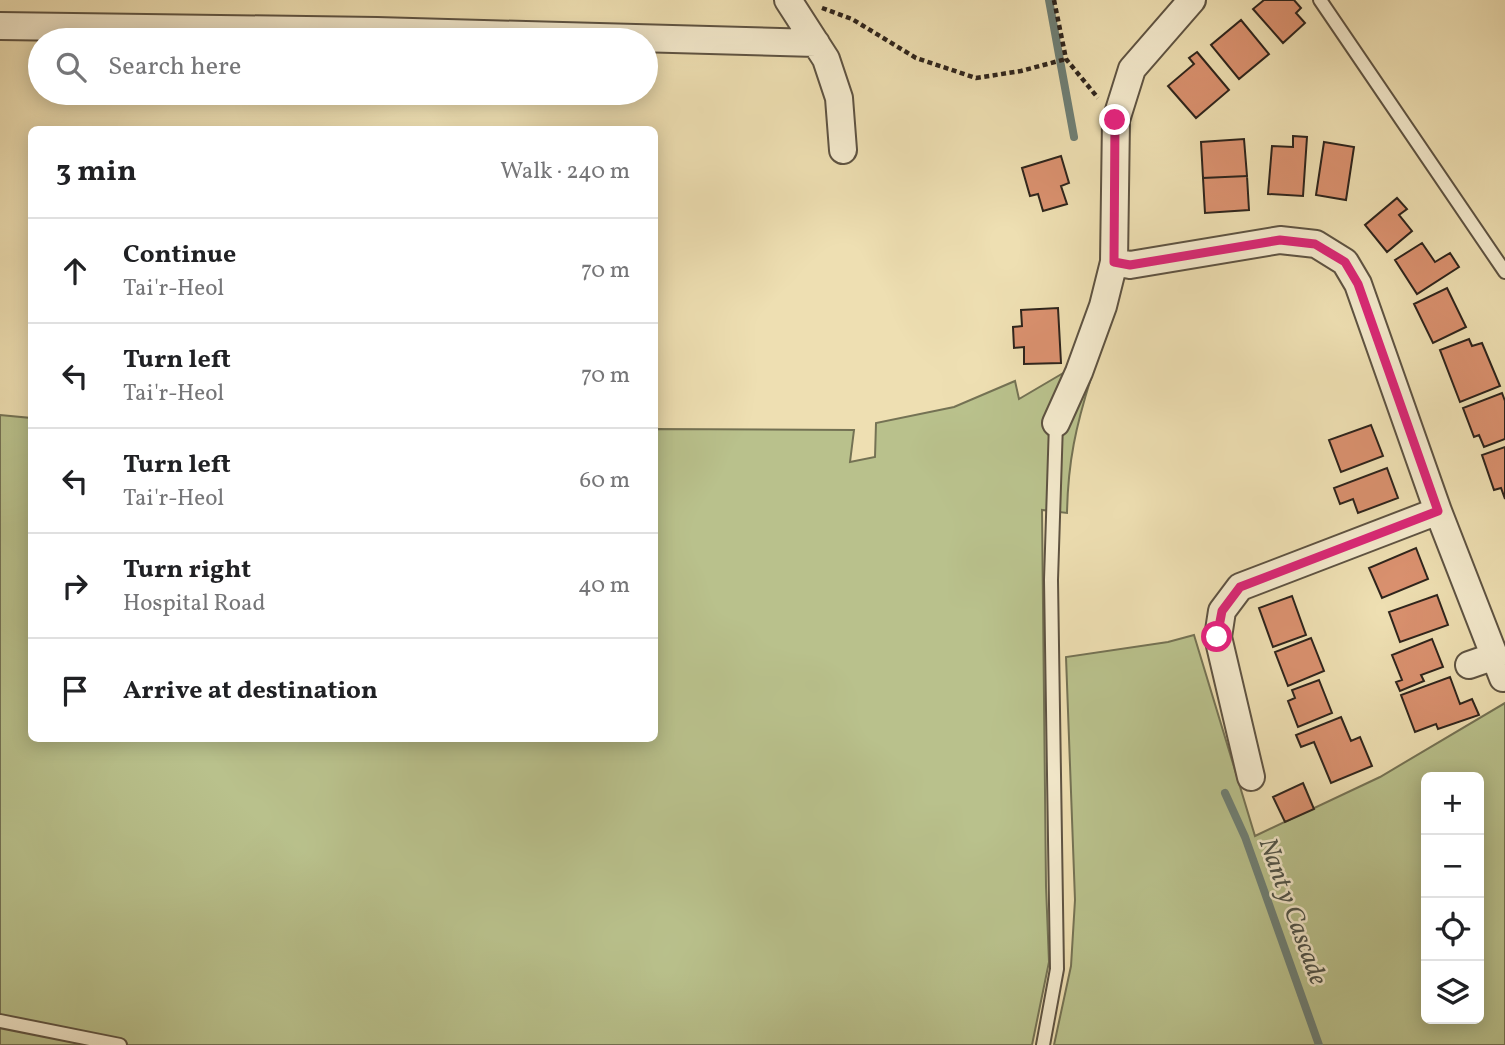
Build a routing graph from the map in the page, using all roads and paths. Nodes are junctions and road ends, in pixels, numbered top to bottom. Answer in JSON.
{"nodes":[{"id":1,"x":1054,"y":0,"type":"edge"},
{"id":2,"x":1192,"y":0,"type":"edge"},
{"id":3,"x":1320,"y":0,"type":"edge"},
{"id":4,"x":801,"y":2,"type":"edge"},
{"id":5,"x":0,"y":26,"type":"edge"},
{"id":6,"x":145,"y":28,"type":"edge"},
{"id":7,"x":658,"y":39,"type":"edge"},
{"id":8,"x":816,"y":43,"type":"junction"},
{"id":9,"x":1066,"y":59,"type":"junction"},
{"id":10,"x":1118,"y":113,"type":"junction"},
{"id":11,"x":843,"y":150,"type":"dead end"},
{"id":12,"x":1114,"y":262,"type":"junction"},
{"id":13,"x":1505,"y":272,"type":"edge"},
{"id":14,"x":1056,"y":423,"type":"joint"},
{"id":15,"x":1438,"y":511,"type":"junction"},
{"id":16,"x":1469,"y":665,"type":"dead end"},
{"id":17,"x":1251,"y":777,"type":"dead end"},
{"id":18,"x":0,"y":1021,"type":"edge"},
{"id":19,"x":120,"y":1045,"type":"edge"},
{"id":20,"x":1043,"y":1045,"type":"edge"}],
"edges":[{"from":1,"to":9,"type":"path"},
{"from":2,"to":10,"type":"street"},
{"from":3,"to":13,"type":"lane"},
{"from":4,"to":8,"type":"street"},
{"from":4,"to":9,"type":"path"},
{"from":5,"to":6,"type":"street"},
{"from":7,"to":8,"type":"street"},
{"from":8,"to":11,"type":"street"},
{"from":9,"to":10,"type":"path"},
{"from":10,"to":12,"type":"street"},
{"from":12,"to":14,"type":"street"},
{"from":12,"to":15,"type":"street"},
{"from":14,"to":20,"type":"lane"},
{"from":15,"to":16,"type":"street"},
{"from":15,"to":17,"type":"street"},
{"from":18,"to":19,"type":"lane"}]}
